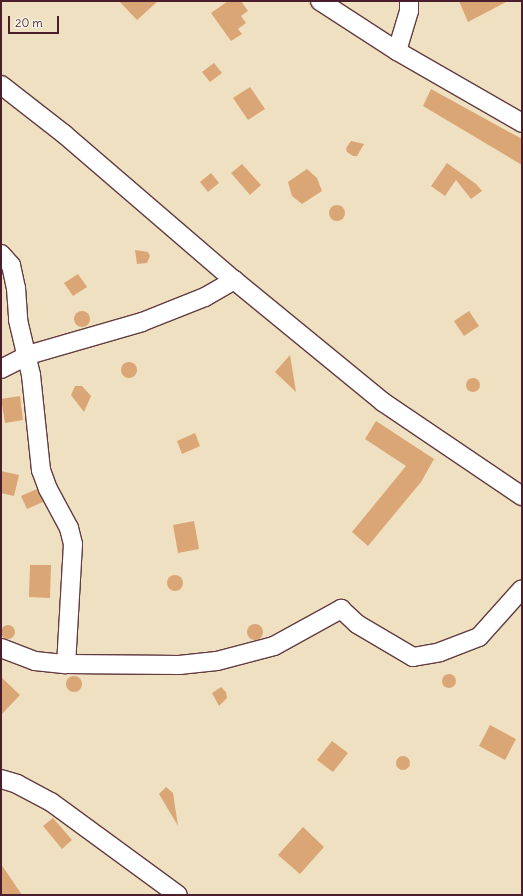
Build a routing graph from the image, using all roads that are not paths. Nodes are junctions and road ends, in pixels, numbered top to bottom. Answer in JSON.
{"nodes":[{"id":1,"x":320,"y":1,"type":"edge"},
{"id":2,"x":409,"y":1,"type":"edge"},
{"id":3,"x":397,"y":51,"type":"junction"},
{"id":4,"x":1,"y":86,"type":"edge"},
{"id":5,"x":522,"y":123,"type":"edge"},
{"id":6,"x":1,"y":254,"type":"edge"},
{"id":7,"x":234,"y":280,"type":"junction"},
{"id":8,"x":28,"y":355,"type":"junction"},
{"id":9,"x":1,"y":369,"type":"edge"},
{"id":10,"x":522,"y":496,"type":"edge"},
{"id":11,"x":522,"y":589,"type":"edge"},
{"id":12,"x":1,"y":648,"type":"edge"},
{"id":13,"x":66,"y":664,"type":"junction"},
{"id":14,"x":1,"y":779,"type":"edge"},
{"id":15,"x":178,"y":895,"type":"edge"}],
"edges":[{"from":1,"to":3,"type":"street"},
{"from":2,"to":3,"type":"street"},
{"from":3,"to":5,"type":"street"},
{"from":4,"to":7,"type":"street"},
{"from":6,"to":8,"type":"street"},
{"from":7,"to":8,"type":"street"},
{"from":7,"to":10,"type":"street"},
{"from":8,"to":9,"type":"street"},
{"from":8,"to":13,"type":"street"},
{"from":11,"to":13,"type":"street"},
{"from":12,"to":13,"type":"street"},
{"from":14,"to":15,"type":"street"}]}
